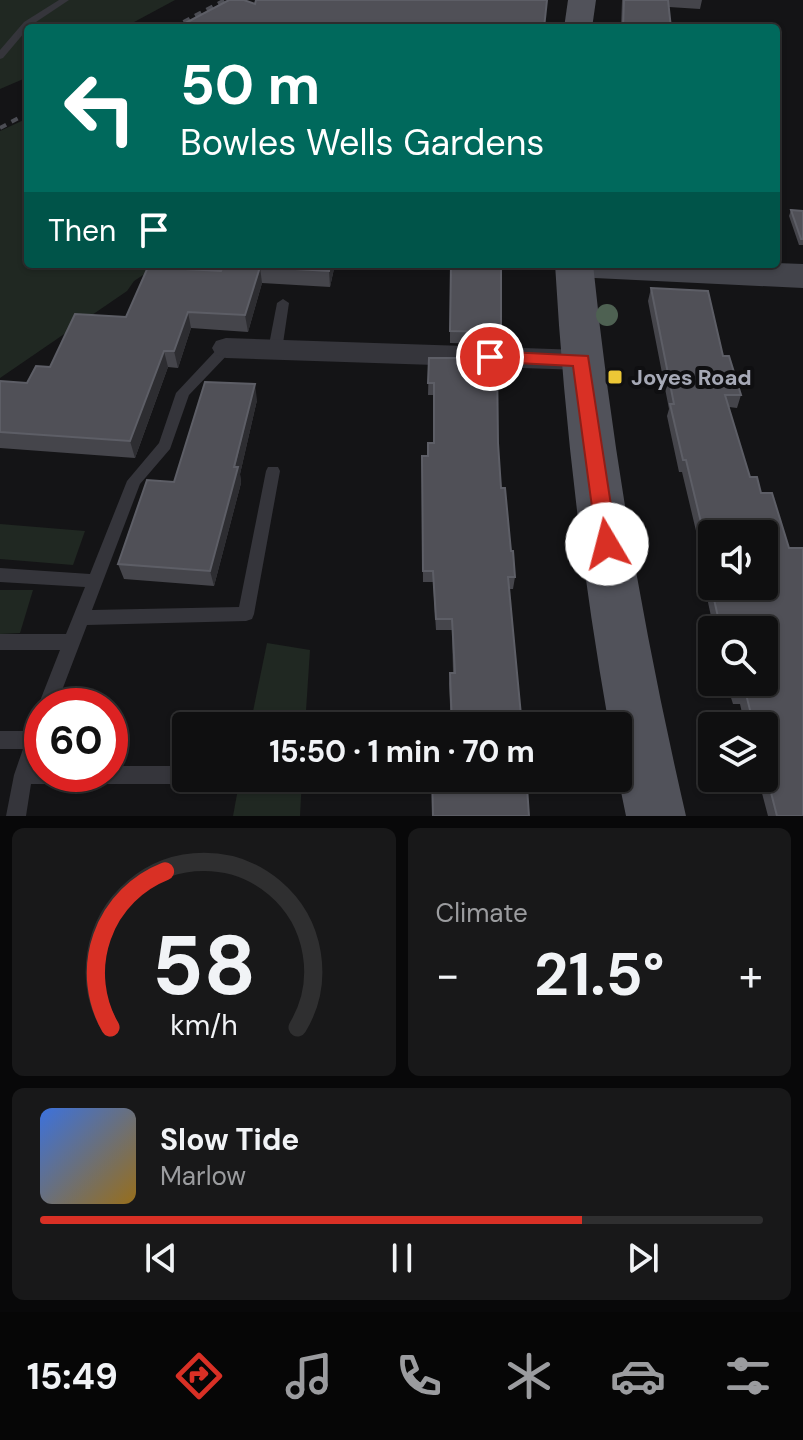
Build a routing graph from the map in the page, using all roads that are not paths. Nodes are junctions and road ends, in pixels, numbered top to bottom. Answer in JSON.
{"nodes":[{"id":1,"x":65,"y":0,"type":"edge"},
{"id":2,"x":582,"y":0,"type":"edge"},
{"id":3,"x":27,"y":24,"type":"edge"},
{"id":4,"x":579,"y":24,"type":"edge"},
{"id":5,"x":24,"y":28,"type":"edge"},
{"id":6,"x":0,"y":56,"type":"edge"},
{"id":7,"x":574,"y":268,"type":"edge"},
{"id":8,"x":636,"y":268,"type":"edge"},
{"id":9,"x":803,"y":276,"type":"edge"},
{"id":10,"x":283,"y":303,"type":"dead end"},
{"id":11,"x":226,"y":348,"type":"joint"},
{"id":12,"x":275,"y":350,"type":"junction"},
{"id":13,"x":581,"y":360,"type":"junction"},
{"id":14,"x":273,"y":471,"type":"dead end"},
{"id":15,"x":0,"y":575,"type":"edge"},
{"id":16,"x":95,"y":581,"type":"junction"},
{"id":17,"x":82,"y":618,"type":"junction"},
{"id":18,"x":0,"y":642,"type":"edge"},
{"id":19,"x":71,"y":642,"type":"junction"},
{"id":20,"x":54,"y":688,"type":"edge"},
{"id":21,"x":0,"y":740,"type":"edge"},
{"id":22,"x":24,"y":740,"type":"edge"},
{"id":23,"x":24,"y":772,"type":"edge"},
{"id":24,"x":23,"y":775,"type":"junction"},
{"id":25,"x":172,"y":775,"type":"edge"},
{"id":26,"x":16,"y":816,"type":"edge"},
{"id":27,"x":656,"y":816,"type":"edge"}],
"edges":[{"from":1,"to":3,"type":"lane"},
{"from":2,"to":4,"type":"main road"},
{"from":5,"to":6,"type":"lane"},
{"from":7,"to":13,"type":"main road"},
{"from":8,"to":9,"type":"street"},
{"from":10,"to":12,"type":"lane"},
{"from":11,"to":12,"type":"street"},
{"from":11,"to":16,"type":"lane"},
{"from":12,"to":13,"type":"street"},
{"from":13,"to":27,"type":"main road"},
{"from":14,"to":17,"type":"lane"},
{"from":15,"to":16,"type":"lane"},
{"from":16,"to":17,"type":"lane"},
{"from":17,"to":19,"type":"lane"},
{"from":18,"to":19,"type":"lane"},
{"from":19,"to":20,"type":"lane"},
{"from":21,"to":22,"type":"lane"},
{"from":23,"to":24,"type":"lane"},
{"from":24,"to":25,"type":"lane"},
{"from":24,"to":26,"type":"lane"}]}
